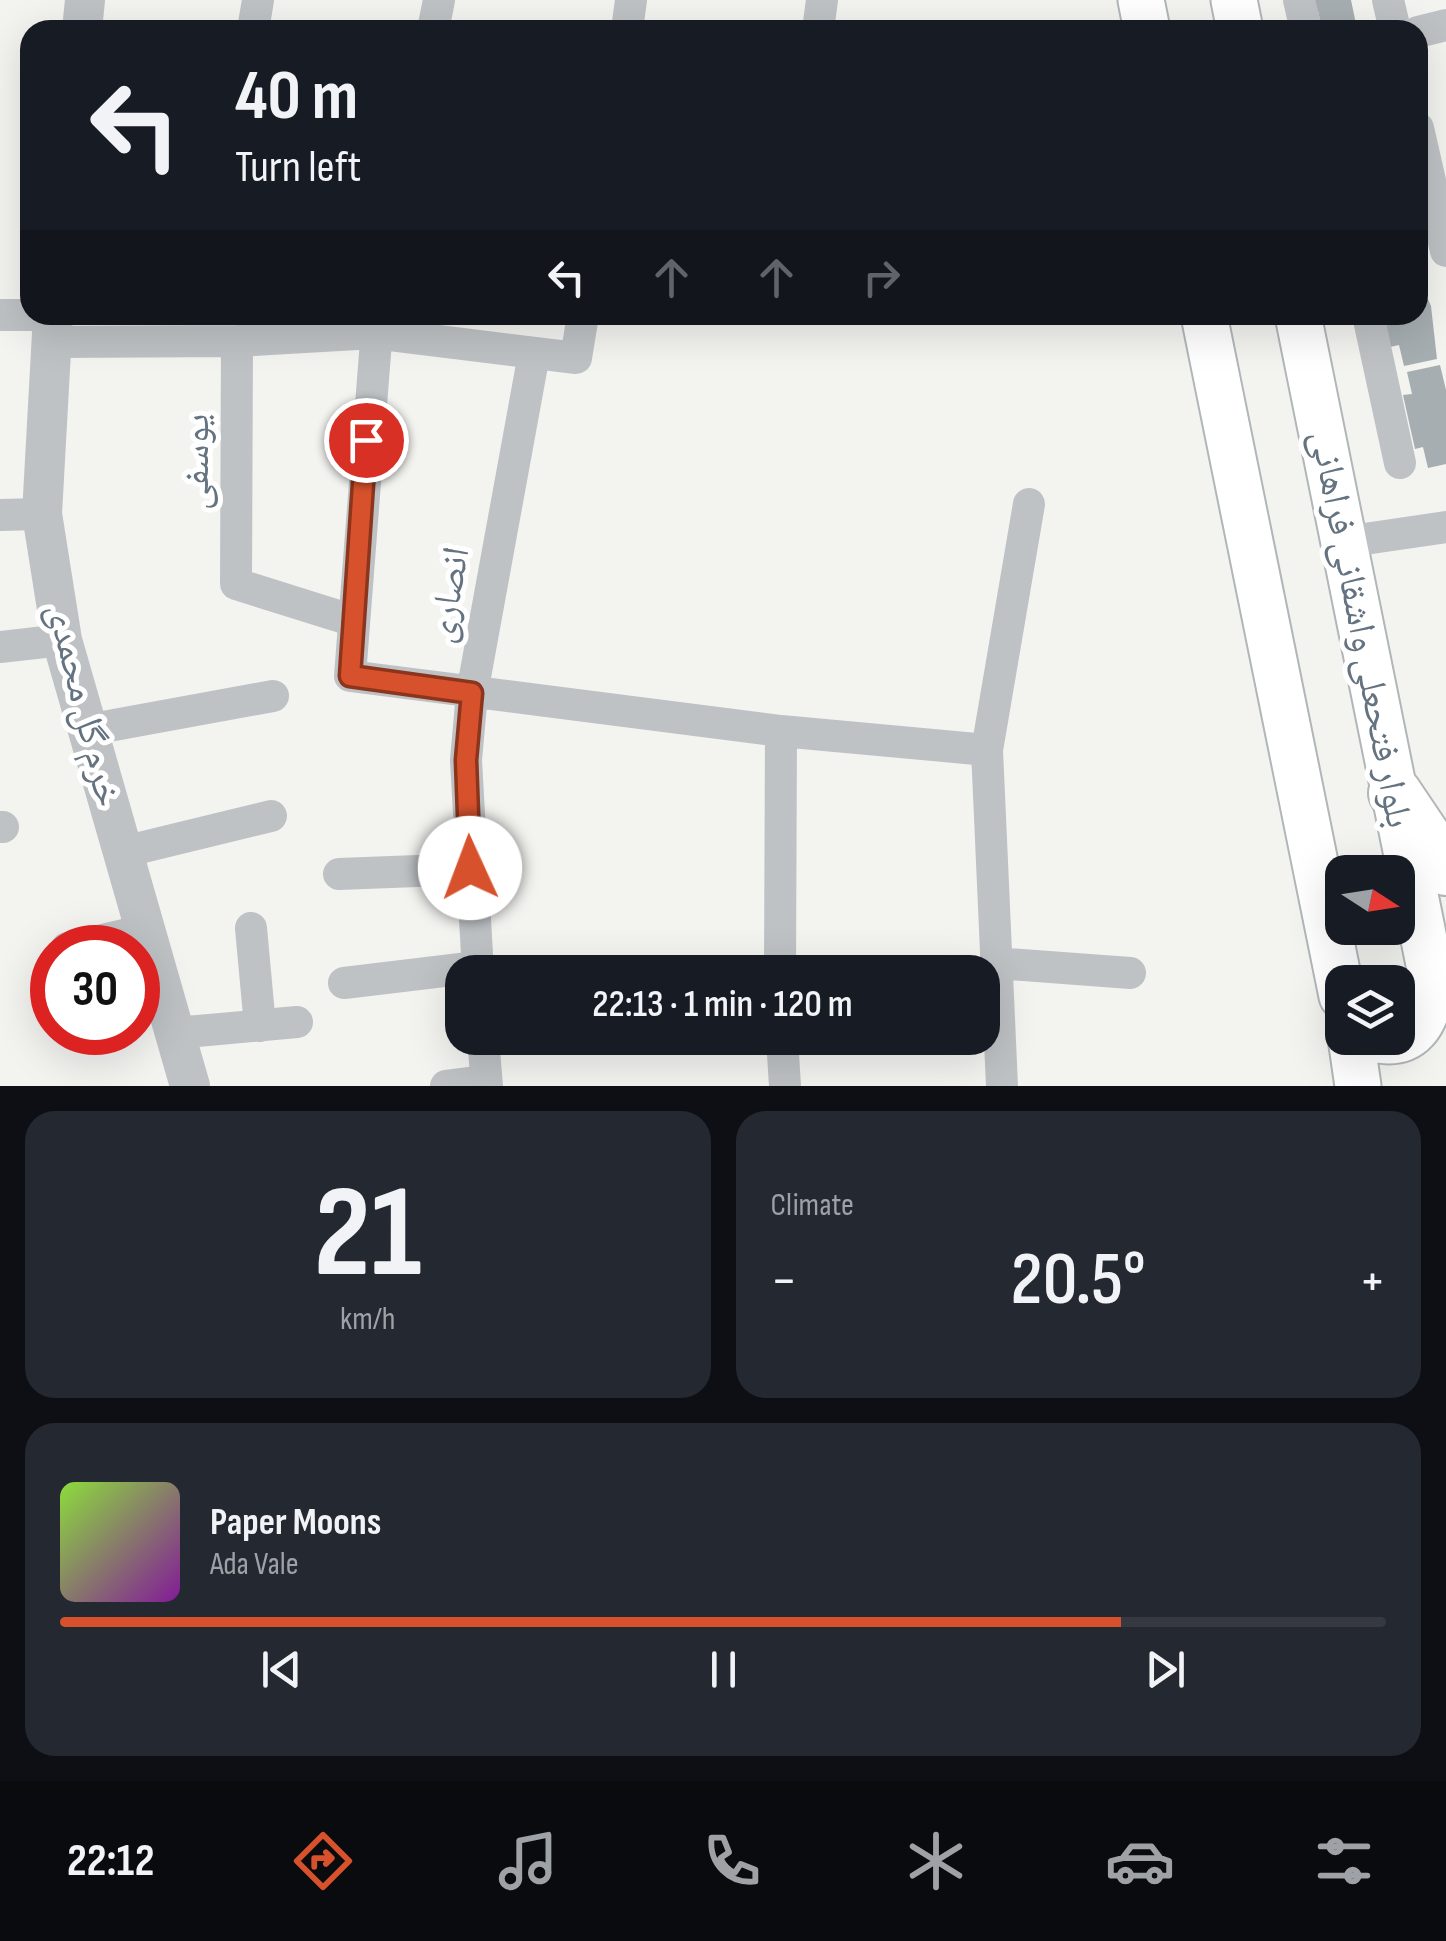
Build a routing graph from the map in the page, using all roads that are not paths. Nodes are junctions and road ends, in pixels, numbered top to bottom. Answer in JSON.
{"nodes":[{"id":1,"x":1428,"y":172,"type":"edge"},
{"id":2,"x":1446,"y":252,"type":"edge"},
{"id":3,"x":49,"y":325,"type":"edge"},
{"id":4,"x":70,"y":325,"type":"edge"},
{"id":5,"x":357,"y":325,"type":"edge"},
{"id":6,"x":376,"y":325,"type":"edge"},
{"id":7,"x":381,"y":325,"type":"edge"},
{"id":8,"x":581,"y":325,"type":"edge"},
{"id":9,"x":1206,"y":325,"type":"edge"},
{"id":10,"x":1300,"y":325,"type":"edge"},
{"id":11,"x":1370,"y":325,"type":"edge"},
{"id":12,"x":221,"y":332,"type":"edge"},
{"id":13,"x":534,"y":354,"type":"junction"},
{"id":14,"x":1400,"y":463,"type":"dead end"},
{"id":15,"x":1029,"y":504,"type":"dead end"},
{"id":16,"x":42,"y":514,"type":"junction"},
{"id":17,"x":0,"y":515,"type":"edge"},
{"id":18,"x":1446,"y":527,"type":"edge"},
{"id":19,"x":1344,"y":542,"type":"junction"},
{"id":20,"x":352,"y":620,"type":"junction"},
{"id":21,"x":62,"y":640,"type":"junction"},
{"id":22,"x":0,"y":646,"type":"edge"},
{"id":23,"x":472,"y":693,"type":"junction"},
{"id":24,"x":273,"y":696,"type":"dead end"},
{"id":25,"x":87,"y":730,"type":"junction"},
{"id":26,"x":781,"y":730,"type":"junction"},
{"id":27,"x":987,"y":750,"type":"junction"},
{"id":28,"x":1395,"y":793,"type":"junction"},
{"id":29,"x":272,"y":816,"type":"dead end"},
{"id":30,"x":123,"y":852,"type":"junction"},
{"id":31,"x":470,"y":868,"type":"junction"},
{"id":32,"x":1446,"y":869,"type":"edge"},
{"id":33,"x":339,"y":874,"type":"dead end"},
{"id":34,"x":144,"y":925,"type":"edge"},
{"id":35,"x":251,"y":928,"type":"dead end"},
{"id":36,"x":477,"y":955,"type":"edge"},
{"id":37,"x":780,"y":955,"type":"edge"},
{"id":38,"x":995,"y":955,"type":"edge"},
{"id":39,"x":1000,"y":963,"type":"edge"},
{"id":40,"x":1336,"y":965,"type":"edge"},
{"id":41,"x":445,"y":973,"type":"edge"},
{"id":42,"x":1130,"y":973,"type":"dead end"},
{"id":43,"x":160,"y":982,"type":"edge"},
{"id":44,"x":344,"y":984,"type":"dead end"},
{"id":45,"x":1440,"y":990,"type":"edge"},
{"id":46,"x":297,"y":1022,"type":"dead end"},
{"id":47,"x":260,"y":1026,"type":"junction"},
{"id":48,"x":175,"y":1033,"type":"junction"},
{"id":49,"x":1415,"y":1033,"type":"edge"},
{"id":50,"x":1000,"y":1051,"type":"edge"},
{"id":51,"x":485,"y":1055,"type":"edge"},
{"id":52,"x":783,"y":1055,"type":"edge"},
{"id":53,"x":1353,"y":1055,"type":"edge"},
{"id":54,"x":487,"y":1083,"type":"edge"},
{"id":55,"x":183,"y":1084,"type":"edge"},
{"id":56,"x":446,"y":1086,"type":"edge"},
{"id":57,"x":785,"y":1086,"type":"edge"},
{"id":58,"x":1002,"y":1086,"type":"edge"},
{"id":59,"x":1358,"y":1086,"type":"edge"}],
"edges":[{"from":1,"to":2,"type":"street"},
{"from":3,"to":16,"type":"street","name":"خرم گل محمدی"},
{"from":4,"to":12,"type":"street"},
{"from":5,"to":12,"type":"street"},
{"from":6,"to":20,"type":"street"},
{"from":7,"to":13,"type":"street"},
{"from":8,"to":13,"type":"street"},
{"from":9,"to":40,"type":"main road"},
{"from":10,"to":19,"type":"main road","name":"بلوار فتحعلی واشقانی فراهانی"},
{"from":11,"to":14,"type":"street"},
{"from":12,"to":20,"type":"street","name":"یوسفی"},
{"from":13,"to":23,"type":"street","name":"انصاری"},
{"from":15,"to":27,"type":"street"},
{"from":16,"to":17,"type":"street"},
{"from":16,"to":21,"type":"street","name":"خرم گل محمدی"},
{"from":18,"to":19,"type":"street"},
{"from":19,"to":28,"type":"main road","name":"بلوار فتحعلی واشقانی فراهانی"},
{"from":20,"to":23,"type":"street"},
{"from":21,"to":22,"type":"street"},
{"from":21,"to":25,"type":"street","name":"خرم گل محمدی"},
{"from":23,"to":26,"type":"street"},
{"from":23,"to":31,"type":"street","name":"انصاری"},
{"from":24,"to":25,"type":"street"},
{"from":25,"to":30,"type":"street","name":"خرم گل محمدی"},
{"from":26,"to":27,"type":"street"},
{"from":26,"to":37,"type":"street"},
{"from":27,"to":38,"type":"street"},
{"from":28,"to":32,"type":"highway"},
{"from":28,"to":45,"type":"main road","name":"بلوار فتحعلی واشقانی فراهانی"},
{"from":29,"to":30,"type":"street"},
{"from":30,"to":34,"type":"street","name":"خرم گل محمدی"},
{"from":31,"to":33,"type":"street"},
{"from":31,"to":36,"type":"street","name":"انصاری"},
{"from":35,"to":47,"type":"street"},
{"from":39,"to":42,"type":"street"},
{"from":41,"to":44,"type":"street"},
{"from":43,"to":48,"type":"street","name":"خرم گل محمدی"},
{"from":45,"to":49,"type":"main road"},
{"from":46,"to":47,"type":"street"},
{"from":47,"to":48,"type":"street"},
{"from":48,"to":55,"type":"street","name":"خرم گل محمدی"},
{"from":50,"to":58,"type":"street"},
{"from":51,"to":54,"type":"street"},
{"from":52,"to":57,"type":"street"},
{"from":53,"to":59,"type":"main road"},
{"from":54,"to":56,"type":"street"}]}
